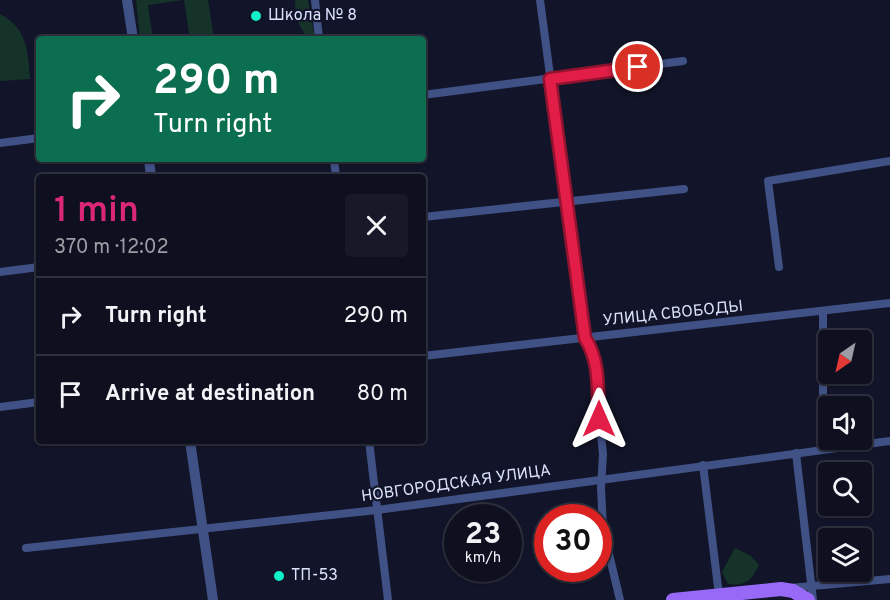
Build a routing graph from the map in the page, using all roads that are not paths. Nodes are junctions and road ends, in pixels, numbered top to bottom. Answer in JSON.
{"nodes":[{"id":1,"x":127,"y":0,"type":"edge"},
{"id":2,"x":315,"y":0,"type":"edge"},
{"id":3,"x":540,"y":0,"type":"edge"},
{"id":4,"x":133,"y":36,"type":"edge"},
{"id":5,"x":319,"y":36,"type":"edge"},
{"id":6,"x":683,"y":61,"type":"dead end"},
{"id":7,"x":550,"y":79,"type":"junction"},
{"id":8,"x":426,"y":95,"type":"edge"},
{"id":9,"x":36,"y":138,"type":"edge"},
{"id":10,"x":0,"y":143,"type":"edge"},
{"id":11,"x":890,"y":161,"type":"edge"},
{"id":12,"x":684,"y":189,"type":"dead end"},
{"id":13,"x":566,"y":199,"type":"junction"},
{"id":14,"x":426,"y":217,"type":"edge"},
{"id":15,"x":36,"y":267,"type":"edge"},
{"id":16,"x":779,"y":267,"type":"dead end"},
{"id":17,"x":0,"y":272,"type":"edge"},
{"id":18,"x":890,"y":303,"type":"edge"},
{"id":19,"x":823,"y":312,"type":"junction"},
{"id":20,"x":585,"y":338,"type":"junction"},
{"id":21,"x":426,"y":356,"type":"edge"},
{"id":22,"x":823,"y":396,"type":"edge"},
{"id":23,"x":36,"y":402,"type":"edge"},
{"id":24,"x":0,"y":407,"type":"edge"},
{"id":25,"x":890,"y":441,"type":"edge"},
{"id":26,"x":872,"y":443,"type":"edge"},
{"id":27,"x":190,"y":444,"type":"edge"},
{"id":28,"x":369,"y":444,"type":"edge"},
{"id":29,"x":818,"y":450,"type":"edge"},
{"id":30,"x":796,"y":453,"type":"junction"},
{"id":31,"x":703,"y":465,"type":"junction"},
{"id":32,"x":601,"y":479,"type":"junction"},
{"id":33,"x":377,"y":510,"type":"junction"},
{"id":34,"x":203,"y":530,"type":"junction"},
{"id":35,"x":26,"y":548,"type":"dead end"},
{"id":36,"x":890,"y":579,"type":"edge"},
{"id":37,"x":811,"y":586,"type":"junction"},
{"id":38,"x":781,"y":589,"type":"junction"},
{"id":39,"x":718,"y":595,"type":"junction"},
{"id":40,"x":213,"y":600,"type":"edge"},
{"id":41,"x":388,"y":600,"type":"edge"},
{"id":42,"x":620,"y":600,"type":"edge"},
{"id":43,"x":673,"y":600,"type":"edge"},
{"id":44,"x":808,"y":600,"type":"edge"},
{"id":45,"x":813,"y":600,"type":"edge"}],
"edges":[{"from":1,"to":4,"type":"street"},
{"from":2,"to":5,"type":"street"},
{"from":3,"to":7,"type":"street"},
{"from":6,"to":7,"type":"street"},
{"from":7,"to":8,"type":"street"},
{"from":7,"to":13,"type":"street"},
{"from":9,"to":10,"type":"street"},
{"from":11,"to":16,"type":"street"},
{"from":12,"to":13,"type":"street"},
{"from":13,"to":14,"type":"street"},
{"from":13,"to":20,"type":"street"},
{"from":15,"to":17,"type":"street"},
{"from":18,"to":19,"type":"street","name":"УЛИЦА СВОБОДЫ"},
{"from":19,"to":20,"type":"street","name":"УЛИЦА СВОБОДЫ"},
{"from":19,"to":22,"type":"street"},
{"from":20,"to":21,"type":"street","name":"УЛИЦА СВОБОДЫ"},
{"from":20,"to":32,"type":"street"},
{"from":23,"to":24,"type":"street"},
{"from":25,"to":26,"type":"street","name":"НОВГОРОДСКАЯ УЛИЦА"},
{"from":27,"to":34,"type":"street"},
{"from":28,"to":33,"type":"street"},
{"from":29,"to":30,"type":"street","name":"НОВГОРОДСКАЯ УЛИЦА"},
{"from":30,"to":31,"type":"street","name":"НОВГОРОДСКАЯ УЛИЦА"},
{"from":30,"to":37,"type":"street"},
{"from":31,"to":32,"type":"street","name":"НОВГОРОДСКАЯ УЛИЦА"},
{"from":31,"to":39,"type":"street"},
{"from":32,"to":33,"type":"street","name":"НОВГОРОДСКАЯ УЛИЦА"},
{"from":32,"to":42,"type":"street"},
{"from":33,"to":34,"type":"street","name":"НОВГОРОДСКАЯ УЛИЦА"},
{"from":33,"to":41,"type":"street"},
{"from":34,"to":35,"type":"street","name":"НОВГОРОДСКАЯ УЛИЦА"},
{"from":34,"to":40,"type":"street"},
{"from":36,"to":37,"type":"street"},
{"from":37,"to":38,"type":"street"},
{"from":37,"to":45,"type":"street"},
{"from":38,"to":39,"type":"main road"},
{"from":38,"to":44,"type":"main road"},
{"from":39,"to":43,"type":"main road"}]}
